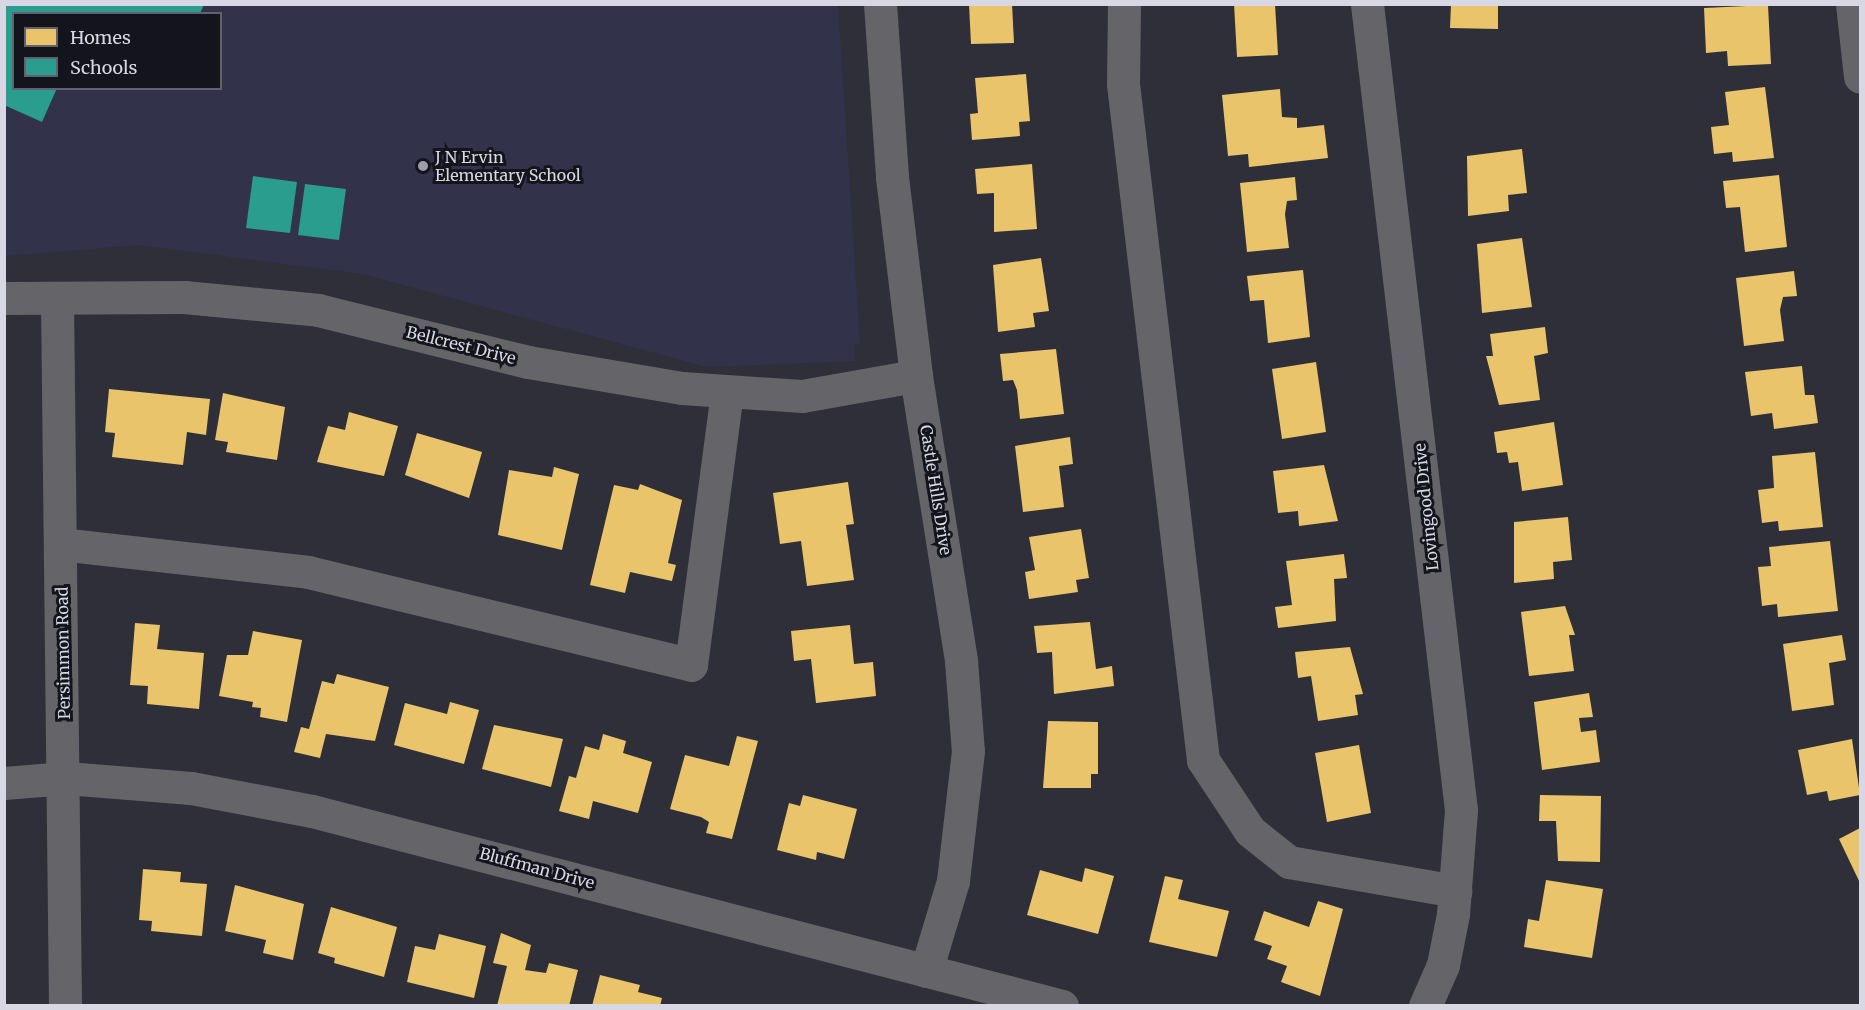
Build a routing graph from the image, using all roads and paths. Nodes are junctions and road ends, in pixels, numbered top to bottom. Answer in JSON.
{"nodes":[{"id":1,"x":880,"y":4,"type":"edge"},
{"id":2,"x":1124,"y":4,"type":"edge"},
{"id":3,"x":1367,"y":4,"type":"edge"},
{"id":4,"x":1852,"y":4,"type":"edge"},
{"id":5,"x":1860,"y":77,"type":"edge"},
{"id":6,"x":4,"y":298,"type":"edge"},
{"id":7,"x":57,"y":300,"type":"junction"},
{"id":8,"x":916,"y":376,"type":"junction"},
{"id":9,"x":727,"y":391,"type":"junction"},
{"id":10,"x":60,"y":544,"type":"junction"},
{"id":11,"x":66,"y":778,"type":"junction"},
{"id":12,"x":4,"y":783,"type":"edge"},
{"id":13,"x":1456,"y":891,"type":"junction"},
{"id":14,"x":926,"y":971,"type":"junction"},
{"id":15,"x":65,"y":1005,"type":"edge"},
{"id":16,"x":1062,"y":1005,"type":"edge"},
{"id":17,"x":1425,"y":1005,"type":"edge"}],
"edges":[{"from":1,"to":8,"type":"street","name":"Castle Hills Drive"},
{"from":2,"to":13,"type":"street"},
{"from":3,"to":13,"type":"street","name":"Lovingood Drive"},
{"from":4,"to":5,"type":"street"},
{"from":6,"to":7,"type":"street","name":"Bellcrest Drive"},
{"from":7,"to":9,"type":"street","name":"Bellcrest Drive"},
{"from":7,"to":10,"type":"street","name":"Persimmon Road"},
{"from":8,"to":9,"type":"street","name":"Bellcrest Drive"},
{"from":8,"to":14,"type":"street","name":"Castle Hills Drive"},
{"from":9,"to":10,"type":"street"},
{"from":10,"to":11,"type":"street","name":"Persimmon Road"},
{"from":11,"to":12,"type":"street","name":"Bluffman Drive"},
{"from":11,"to":14,"type":"street","name":"Bluffman Drive"},
{"from":11,"to":15,"type":"street","name":"Persimmon Road"},
{"from":13,"to":17,"type":"street","name":"Lovingood Drive"},
{"from":14,"to":16,"type":"street","name":"Bluffman Drive"}]}
